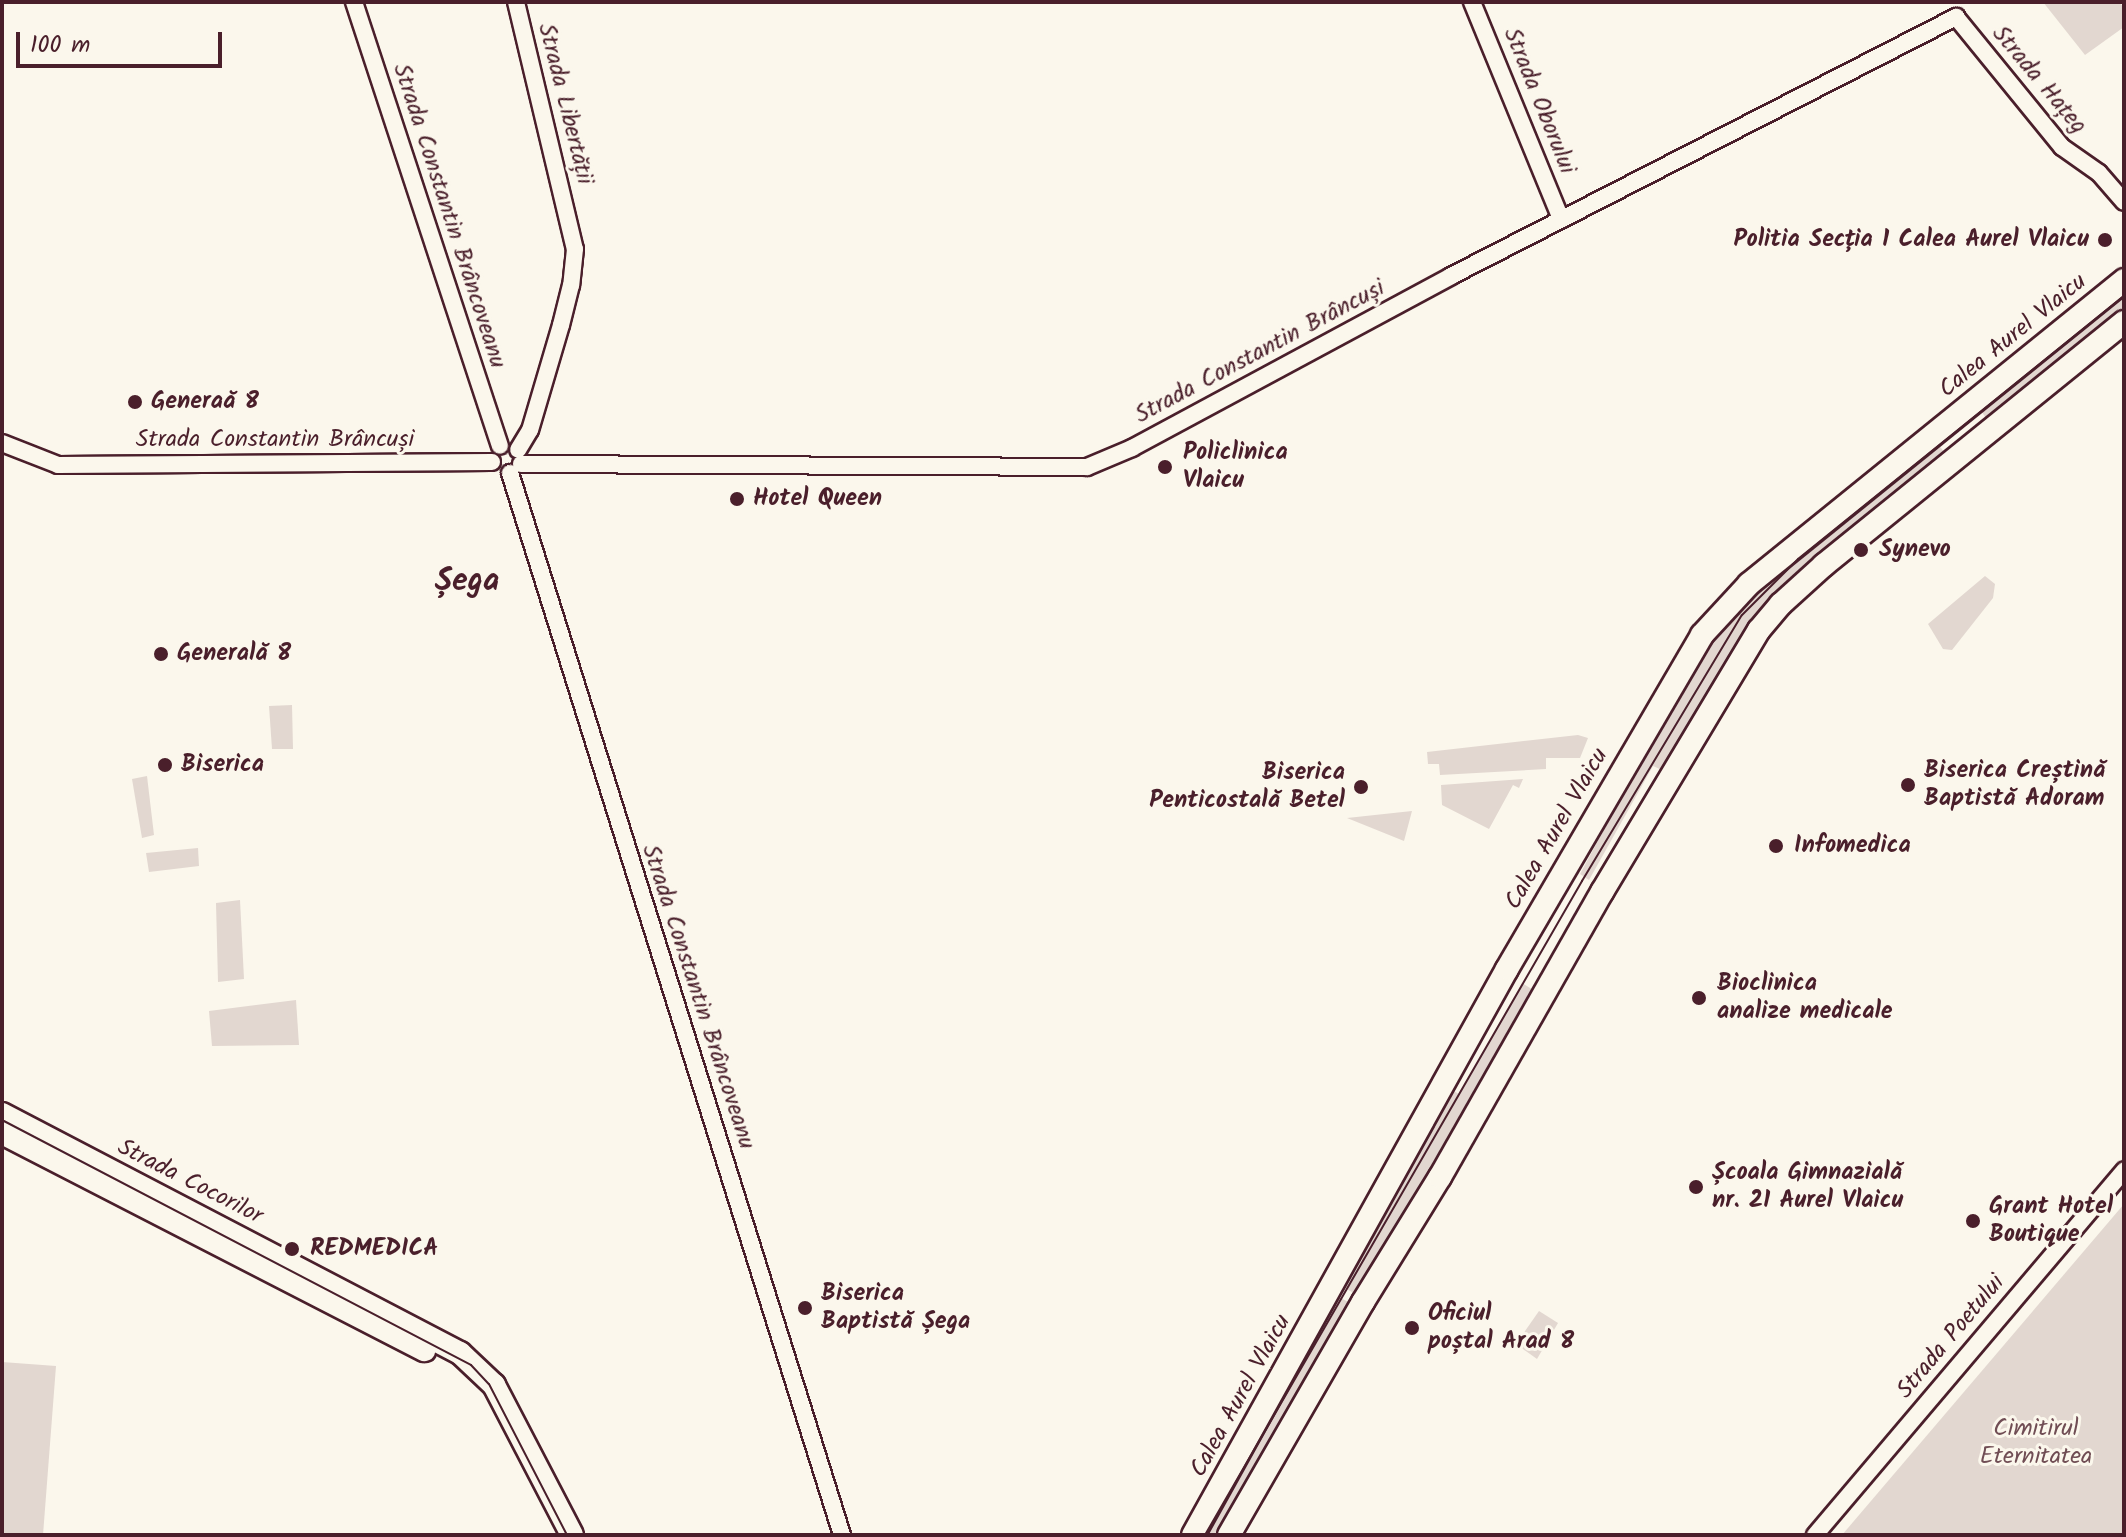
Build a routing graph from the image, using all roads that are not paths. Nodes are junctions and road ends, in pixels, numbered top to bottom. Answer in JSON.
{"nodes":[{"id":1,"x":354,"y":2,"type":"edge"},
{"id":2,"x":516,"y":2,"type":"edge"},
{"id":3,"x":1472,"y":2,"type":"edge"},
{"id":4,"x":1956,"y":17,"type":"joint"},
{"id":5,"x":2124,"y":202,"type":"edge"},
{"id":6,"x":1561,"y":219,"type":"junction"},
{"id":7,"x":2124,"y":280,"type":"edge"},
{"id":8,"x":2124,"y":322,"type":"edge"},
{"id":9,"x":2,"y":443,"type":"edge"},
{"id":10,"x":500,"y":446,"type":"junction"},
{"id":11,"x":492,"y":462,"type":"junction"},
{"id":12,"x":516,"y":462,"type":"junction"},
{"id":13,"x":2,"y":1114,"type":"edge"},
{"id":14,"x":2,"y":1133,"type":"edge"},
{"id":15,"x":2124,"y":1170,"type":"edge"},
{"id":16,"x":555,"y":1535,"type":"edge"},
{"id":17,"x":572,"y":1535,"type":"edge"},
{"id":18,"x":842,"y":1535,"type":"edge"},
{"id":19,"x":1193,"y":1535,"type":"edge"},
{"id":20,"x":1229,"y":1535,"type":"edge"},
{"id":21,"x":1815,"y":1535,"type":"edge"}],
"edges":[{"from":1,"to":10,"type":"street","name":"Strada Constantin Brâncoveanu"},
{"from":2,"to":12,"type":"street","name":"Strada Libertății"},
{"from":3,"to":6,"type":"street","name":"Strada Oborului"},
{"from":4,"to":5,"type":"street","name":"Strada Hațeg"},
{"from":4,"to":6,"type":"street","name":"Strada Constantin Brâncuși"},
{"from":6,"to":12,"type":"street","name":"Strada Constantin Brâncuși"},
{"from":7,"to":19,"type":"main road","name":"Calea Aurel Vlaicu"},
{"from":8,"to":20,"type":"main road"},
{"from":9,"to":11,"type":"street","name":"Strada Constantin Brâncuși"},
{"from":10,"to":11,"type":"street"},
{"from":10,"to":12,"type":"street","name":"Strada Constantin Brâncuși"},
{"from":11,"to":12,"type":"street"},
{"from":12,"to":18,"type":"street","name":"Strada Constantin Brâncoveanu"},
{"from":13,"to":17,"type":"main road","name":"Strada Cocorilor"},
{"from":14,"to":16,"type":"main road","name":"Strada Cocorilor"},
{"from":15,"to":21,"type":"street","name":"Strada Poetului"}]}
